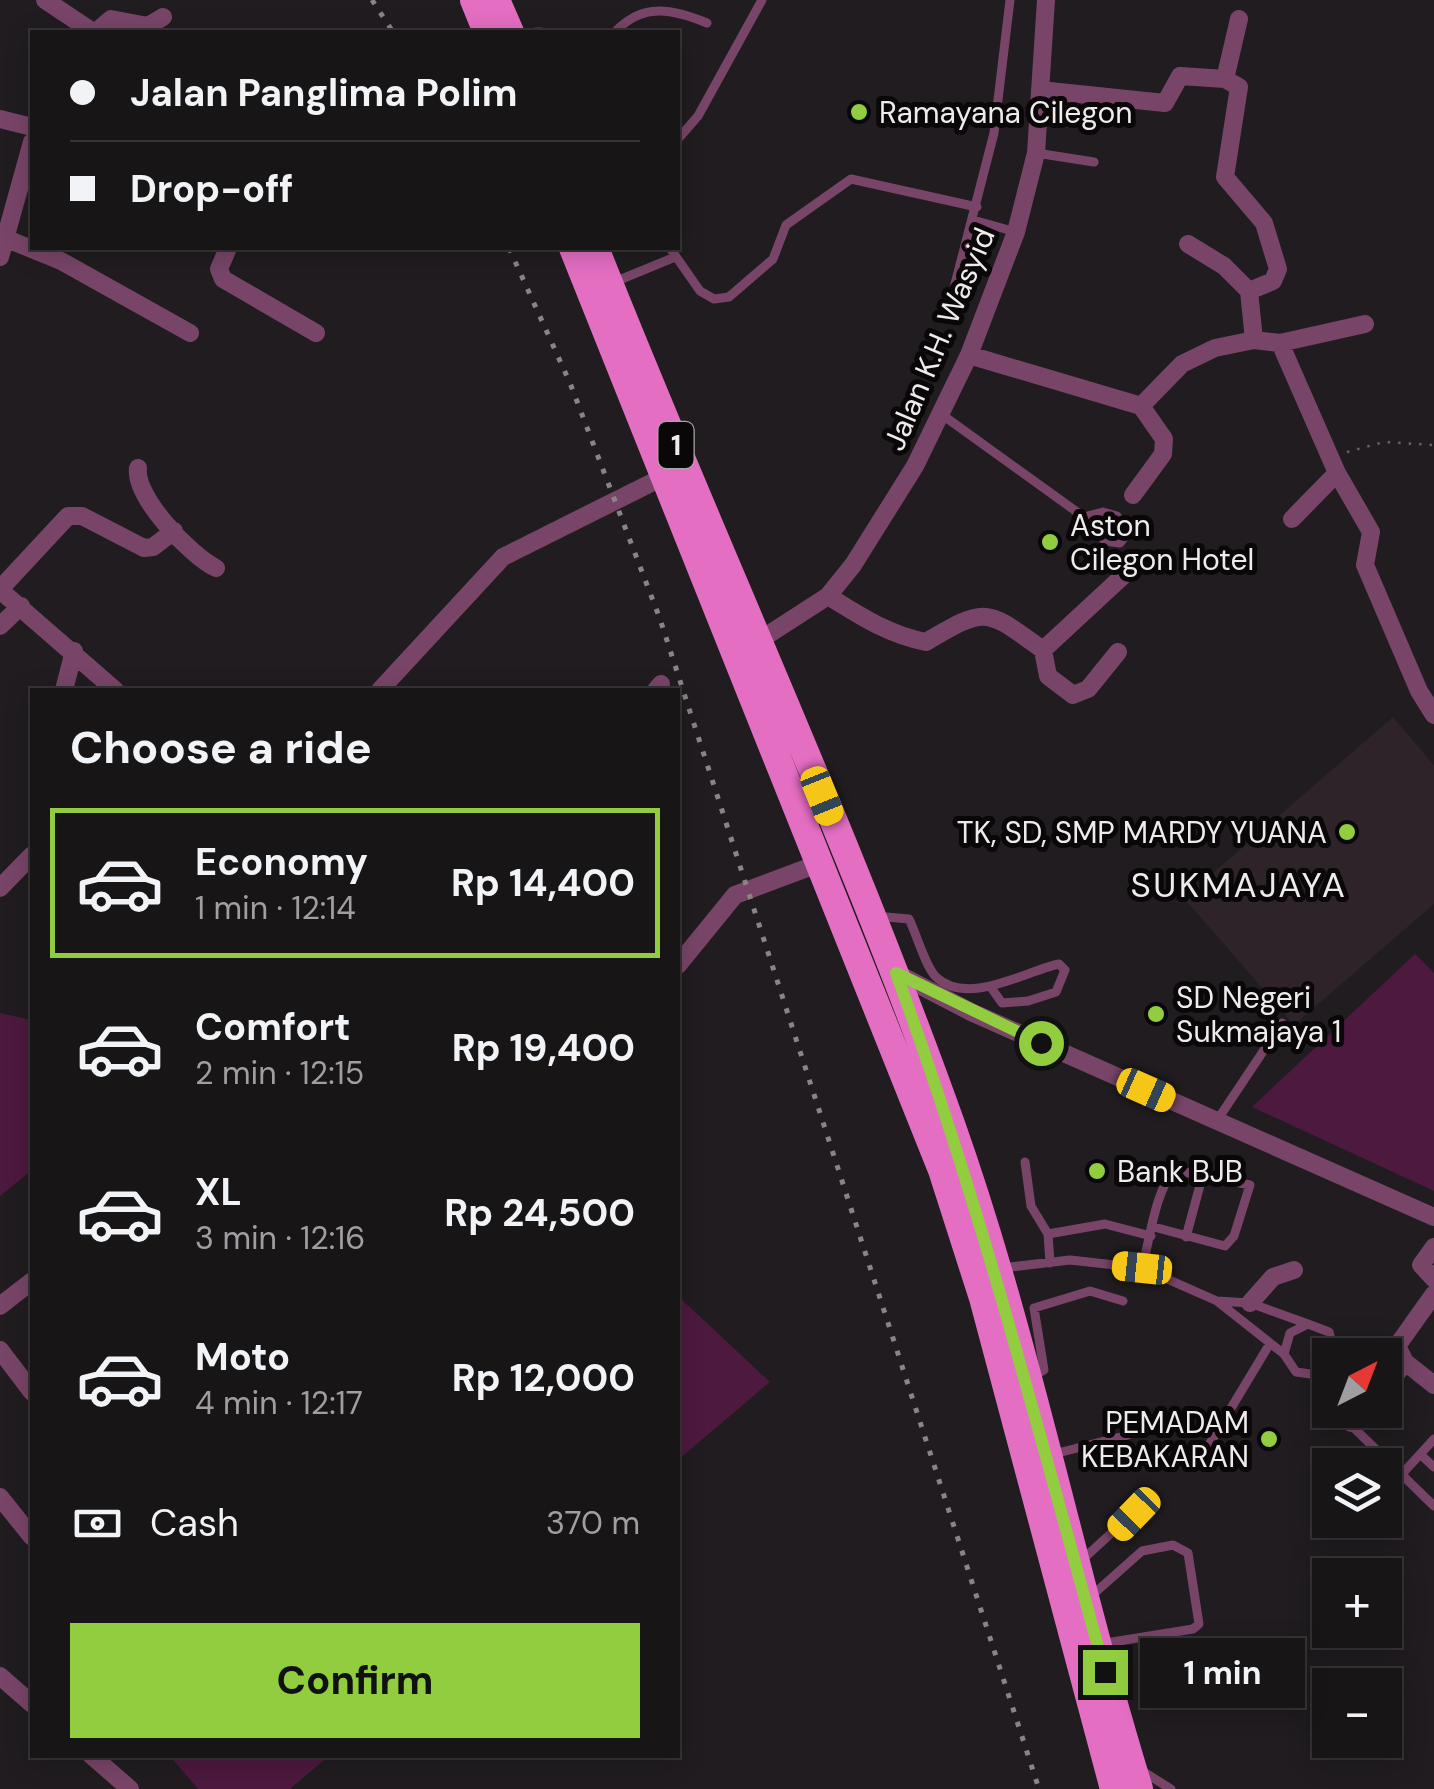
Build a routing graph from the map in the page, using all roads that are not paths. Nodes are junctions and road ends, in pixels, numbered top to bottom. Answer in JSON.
{"nodes":[{"id":1,"x":45,"y":0,"type":"edge"},
{"id":2,"x":474,"y":0,"type":"edge"},
{"id":3,"x":496,"y":0,"type":"edge"},
{"id":4,"x":762,"y":0,"type":"edge"},
{"id":5,"x":1010,"y":0,"type":"edge"},
{"id":6,"x":1046,"y":0,"type":"edge"},
{"id":7,"x":163,"y":17,"type":"dead end"},
{"id":8,"x":1239,"y":18,"type":"dead end"},
{"id":9,"x":707,"y":22,"type":"dead end"},
{"id":10,"x":91,"y":30,"type":"edge"},
{"id":11,"x":97,"y":30,"type":"edge"},
{"id":12,"x":486,"y":30,"type":"edge"},
{"id":13,"x":509,"y":30,"type":"edge"},
{"id":14,"x":617,"y":30,"type":"edge"},
{"id":15,"x":1224,"y":80,"type":"junction"},
{"id":16,"x":1040,"y":90,"type":"junction"},
{"id":17,"x":0,"y":119,"type":"edge"},
{"id":18,"x":30,"y":126,"type":"edge"},
{"id":19,"x":680,"y":137,"type":"edge"},
{"id":20,"x":30,"y":149,"type":"edge"},
{"id":21,"x":1036,"y":154,"type":"junction"},
{"id":22,"x":1094,"y":162,"type":"dead end"},
{"id":23,"x":977,"y":207,"type":"junction"},
{"id":24,"x":973,"y":220,"type":"junction"},
{"id":25,"x":1016,"y":232,"type":"junction"},
{"id":26,"x":2,"y":244,"type":"edge"},
{"id":27,"x":1188,"y":244,"type":"dead end"},
{"id":28,"x":227,"y":250,"type":"edge"},
{"id":29,"x":574,"y":250,"type":"edge"},
{"id":30,"x":597,"y":250,"type":"edge"},
{"id":31,"x":673,"y":252,"type":"edge"},
{"id":32,"x":610,"y":284,"type":"junction"},
{"id":33,"x":955,"y":284,"type":"dead end"},
{"id":34,"x":1249,"y":291,"type":"junction"},
{"id":35,"x":1366,"y":324,"type":"dead end"},
{"id":36,"x":190,"y":333,"type":"dead end"},
{"id":37,"x":316,"y":333,"type":"dead end"},
{"id":38,"x":1254,"y":340,"type":"junction"},
{"id":39,"x":1280,"y":343,"type":"junction"},
{"id":40,"x":969,"y":355,"type":"junction"},
{"id":41,"x":1141,"y":406,"type":"junction"},
{"id":42,"x":942,"y":414,"type":"junction"},
{"id":43,"x":1334,"y":464,"type":"junction"},
{"id":44,"x":138,"y":468,"type":"dead end"},
{"id":45,"x":665,"y":476,"type":"junction"},
{"id":46,"x":1134,"y":495,"type":"dead end"},
{"id":47,"x":1084,"y":518,"type":"junction"},
{"id":48,"x":1292,"y":518,"type":"dead end"},
{"id":49,"x":174,"y":530,"type":"junction"},
{"id":50,"x":216,"y":568,"type":"dead end"},
{"id":51,"x":1124,"y":574,"type":"dead end"},
{"id":52,"x":0,"y":590,"type":"edge"},
{"id":53,"x":828,"y":596,"type":"junction"},
{"id":54,"x":20,"y":606,"type":"junction"},
{"id":55,"x":0,"y":626,"type":"edge"},
{"id":56,"x":760,"y":640,"type":"junction"},
{"id":57,"x":1042,"y":650,"type":"junction"},
{"id":58,"x":74,"y":651,"type":"junction"},
{"id":59,"x":1118,"y":652,"type":"dead end"},
{"id":60,"x":65,"y":688,"type":"edge"},
{"id":61,"x":113,"y":688,"type":"edge"},
{"id":62,"x":382,"y":688,"type":"edge"},
{"id":63,"x":1434,"y":714,"type":"edge"},
{"id":64,"x":30,"y":861,"type":"edge"},
{"id":65,"x":823,"y":862,"type":"junction"},
{"id":66,"x":0,"y":888,"type":"edge"},
{"id":67,"x":872,"y":916,"type":"junction"},
{"id":68,"x":680,"y":963,"type":"edge"},
{"id":69,"x":896,"y":973,"type":"junction"},
{"id":70,"x":990,"y":986,"type":"junction"},
{"id":71,"x":1282,"y":1023,"type":"dead end"},
{"id":72,"x":1216,"y":1122,"type":"junction"},
{"id":73,"x":1025,"y":1162,"type":"dead end"},
{"id":74,"x":1203,"y":1174,"type":"junction"},
{"id":75,"x":1434,"y":1216,"type":"edge"},
{"id":76,"x":1152,"y":1232,"type":"junction"},
{"id":77,"x":1048,"y":1234,"type":"junction"},
{"id":78,"x":1186,"y":1237,"type":"junction"},
{"id":79,"x":1434,"y":1247,"type":"edge"},
{"id":80,"x":1050,"y":1263,"type":"junction"},
{"id":81,"x":1142,"y":1268,"type":"junction"},
{"id":82,"x":985,"y":1270,"type":"junction"},
{"id":83,"x":1294,"y":1270,"type":"dead end"},
{"id":84,"x":1434,"y":1279,"type":"edge"},
{"id":85,"x":30,"y":1283,"type":"edge"},
{"id":86,"x":1434,"y":1295,"type":"edge"},
{"id":87,"x":1123,"y":1301,"type":"dead end"},
{"id":88,"x":1217,"y":1301,"type":"junction"},
{"id":89,"x":1250,"y":1303,"type":"junction"},
{"id":90,"x":0,"y":1306,"type":"edge"},
{"id":91,"x":1308,"y":1324,"type":"junction"},
{"id":92,"x":1331,"y":1338,"type":"edge"},
{"id":93,"x":1270,"y":1345,"type":"junction"},
{"id":94,"x":0,"y":1350,"type":"edge"},
{"id":95,"x":1284,"y":1354,"type":"junction"},
{"id":96,"x":1405,"y":1362,"type":"junction"},
{"id":97,"x":1402,"y":1366,"type":"edge"},
{"id":98,"x":1312,"y":1374,"type":"edge"},
{"id":99,"x":1026,"y":1378,"type":"junction"},
{"id":100,"x":1434,"y":1385,"type":"edge"},
{"id":101,"x":30,"y":1389,"type":"edge"},
{"id":102,"x":1364,"y":1428,"type":"edge"},
{"id":103,"x":1128,"y":1435,"type":"dead end"},
{"id":104,"x":1434,"y":1439,"type":"edge"},
{"id":105,"x":1381,"y":1448,"type":"edge"},
{"id":106,"x":1421,"y":1455,"type":"junction"},
{"id":107,"x":1046,"y":1456,"type":"junction"},
{"id":108,"x":1198,"y":1464,"type":"dead end"},
{"id":109,"x":1434,"y":1467,"type":"edge"},
{"id":110,"x":1402,"y":1474,"type":"joint"},
{"id":111,"x":1153,"y":1495,"type":"dead end"},
{"id":112,"x":0,"y":1496,"type":"edge"},
{"id":113,"x":1434,"y":1506,"type":"edge"},
{"id":114,"x":30,"y":1534,"type":"edge"},
{"id":115,"x":1076,"y":1565,"type":"junction"},
{"id":116,"x":1086,"y":1601,"type":"junction"},
{"id":117,"x":1098,"y":1645,"type":"junction"},
{"id":118,"x":0,"y":1676,"type":"edge"},
{"id":119,"x":30,"y":1702,"type":"edge"},
{"id":120,"x":94,"y":1758,"type":"edge"},
{"id":121,"x":1135,"y":1776,"type":"edge"},
{"id":122,"x":130,"y":1789,"type":"edge"},
{"id":123,"x":1114,"y":1789,"type":"edge"},
{"id":124,"x":1170,"y":1789,"type":"edge"}],
"edges":[{"from":1,"to":10,"type":"street"},
{"from":2,"to":12,"type":"highway"},
{"from":3,"to":13,"type":"highway"},
{"from":4,"to":19,"type":"lane"},
{"from":5,"to":23,"type":"lane"},
{"from":6,"to":16,"type":"street","name":"Jalan K.H. Wasyid"},
{"from":7,"to":11,"type":"street"},
{"from":8,"to":15,"type":"street"},
{"from":9,"to":14,"type":"lane"},
{"from":15,"to":16,"type":"street"},
{"from":15,"to":34,"type":"street"},
{"from":16,"to":21,"type":"street","name":"Jalan K.H. Wasyid"},
{"from":17,"to":18,"type":"street"},
{"from":20,"to":26,"type":"street"},
{"from":21,"to":22,"type":"lane"},
{"from":21,"to":25,"type":"street","name":"Jalan K.H. Wasyid"},
{"from":23,"to":24,"type":"lane"},
{"from":23,"to":31,"type":"lane"},
{"from":24,"to":25,"type":"lane"},
{"from":24,"to":33,"type":"lane"},
{"from":25,"to":40,"type":"street","name":"Jalan K.H. Wasyid"},
{"from":26,"to":36,"type":"street"},
{"from":27,"to":34,"type":"street"},
{"from":28,"to":37,"type":"street"},
{"from":29,"to":45,"type":"highway","number":"1"},
{"from":30,"to":32,"type":"highway","number":"1"},
{"from":31,"to":32,"type":"lane"},
{"from":32,"to":56,"type":"highway","number":"1"},
{"from":34,"to":38,"type":"street"},
{"from":35,"to":39,"type":"street"},
{"from":38,"to":39,"type":"street"},
{"from":38,"to":41,"type":"street"},
{"from":39,"to":43,"type":"street"},
{"from":40,"to":41,"type":"street"},
{"from":40,"to":42,"type":"street","name":"Jalan K.H. Wasyid"},
{"from":41,"to":46,"type":"street"},
{"from":42,"to":47,"type":"lane"},
{"from":42,"to":53,"type":"street","name":"Jalan K.H. Wasyid"},
{"from":43,"to":48,"type":"street"},
{"from":43,"to":63,"type":"street"},
{"from":44,"to":49,"type":"street"},
{"from":45,"to":62,"type":"street"},
{"from":45,"to":65,"type":"highway","number":"1"},
{"from":47,"to":47,"type":"lane"},
{"from":49,"to":50,"type":"street"},
{"from":49,"to":52,"type":"street"},
{"from":51,"to":57,"type":"street"},
{"from":52,"to":54,"type":"street"},
{"from":53,"to":56,"type":"street","name":"Jalan K.H. Wasyid"},
{"from":53,"to":57,"type":"street"},
{"from":54,"to":55,"type":"street"},
{"from":54,"to":58,"type":"street"},
{"from":56,"to":67,"type":"highway","number":"1"},
{"from":57,"to":59,"type":"street"},
{"from":58,"to":60,"type":"street"},
{"from":58,"to":61,"type":"street"},
{"from":64,"to":66,"type":"street"},
{"from":65,"to":68,"type":"street"},
{"from":65,"to":82,"type":"highway","number":"1"},
{"from":67,"to":69,"type":"highway","number":"1"},
{"from":67,"to":70,"type":"lane"},
{"from":69,"to":72,"type":"street"},
{"from":69,"to":82,"type":"highway","number":"1"},
{"from":70,"to":70,"type":"lane"},
{"from":71,"to":72,"type":"lane"},
{"from":72,"to":75,"type":"street"},
{"from":73,"to":77,"type":"lane"},
{"from":74,"to":76,"type":"lane"},
{"from":74,"to":78,"type":"lane"},
{"from":74,"to":78,"type":"lane"},
{"from":76,"to":77,"type":"lane"},
{"from":76,"to":78,"type":"lane"},
{"from":76,"to":81,"type":"lane"},
{"from":77,"to":80,"type":"lane"},
{"from":79,"to":84,"type":"street"},
{"from":80,"to":81,"type":"lane"},
{"from":80,"to":82,"type":"lane"},
{"from":81,"to":88,"type":"lane"},
{"from":82,"to":99,"type":"highway","number":"1"},
{"from":82,"to":123,"type":"highway","number":"1"},
{"from":83,"to":89,"type":"street"},
{"from":85,"to":90,"type":"street"},
{"from":86,"to":96,"type":"street"},
{"from":87,"to":99,"type":"lane"},
{"from":88,"to":89,"type":"lane"},
{"from":88,"to":93,"type":"lane"},
{"from":89,"to":91,"type":"lane"},
{"from":91,"to":92,"type":"lane"},
{"from":91,"to":95,"type":"lane"},
{"from":93,"to":95,"type":"lane"},
{"from":93,"to":108,"type":"lane"},
{"from":94,"to":101,"type":"street"},
{"from":95,"to":98,"type":"lane"},
{"from":96,"to":97,"type":"street"},
{"from":96,"to":100,"type":"street"},
{"from":99,"to":107,"type":"highway","number":"1"},
{"from":102,"to":105,"type":"lane"},
{"from":103,"to":107,"type":"lane"},
{"from":104,"to":106,"type":"lane"},
{"from":106,"to":109,"type":"lane"},
{"from":106,"to":110,"type":"lane"},
{"from":107,"to":115,"type":"highway","number":"1"},
{"from":110,"to":113,"type":"lane"},
{"from":111,"to":115,"type":"lane"},
{"from":112,"to":114,"type":"street"},
{"from":115,"to":116,"type":"highway","number":"1"},
{"from":116,"to":117,"type":"highway","number":"1"},
{"from":116,"to":117,"type":"lane"},
{"from":117,"to":121,"type":"highway","number":"1"},
{"from":118,"to":119,"type":"street"},
{"from":120,"to":122,"type":"street"},
{"from":121,"to":124,"type":"lane"}]}
